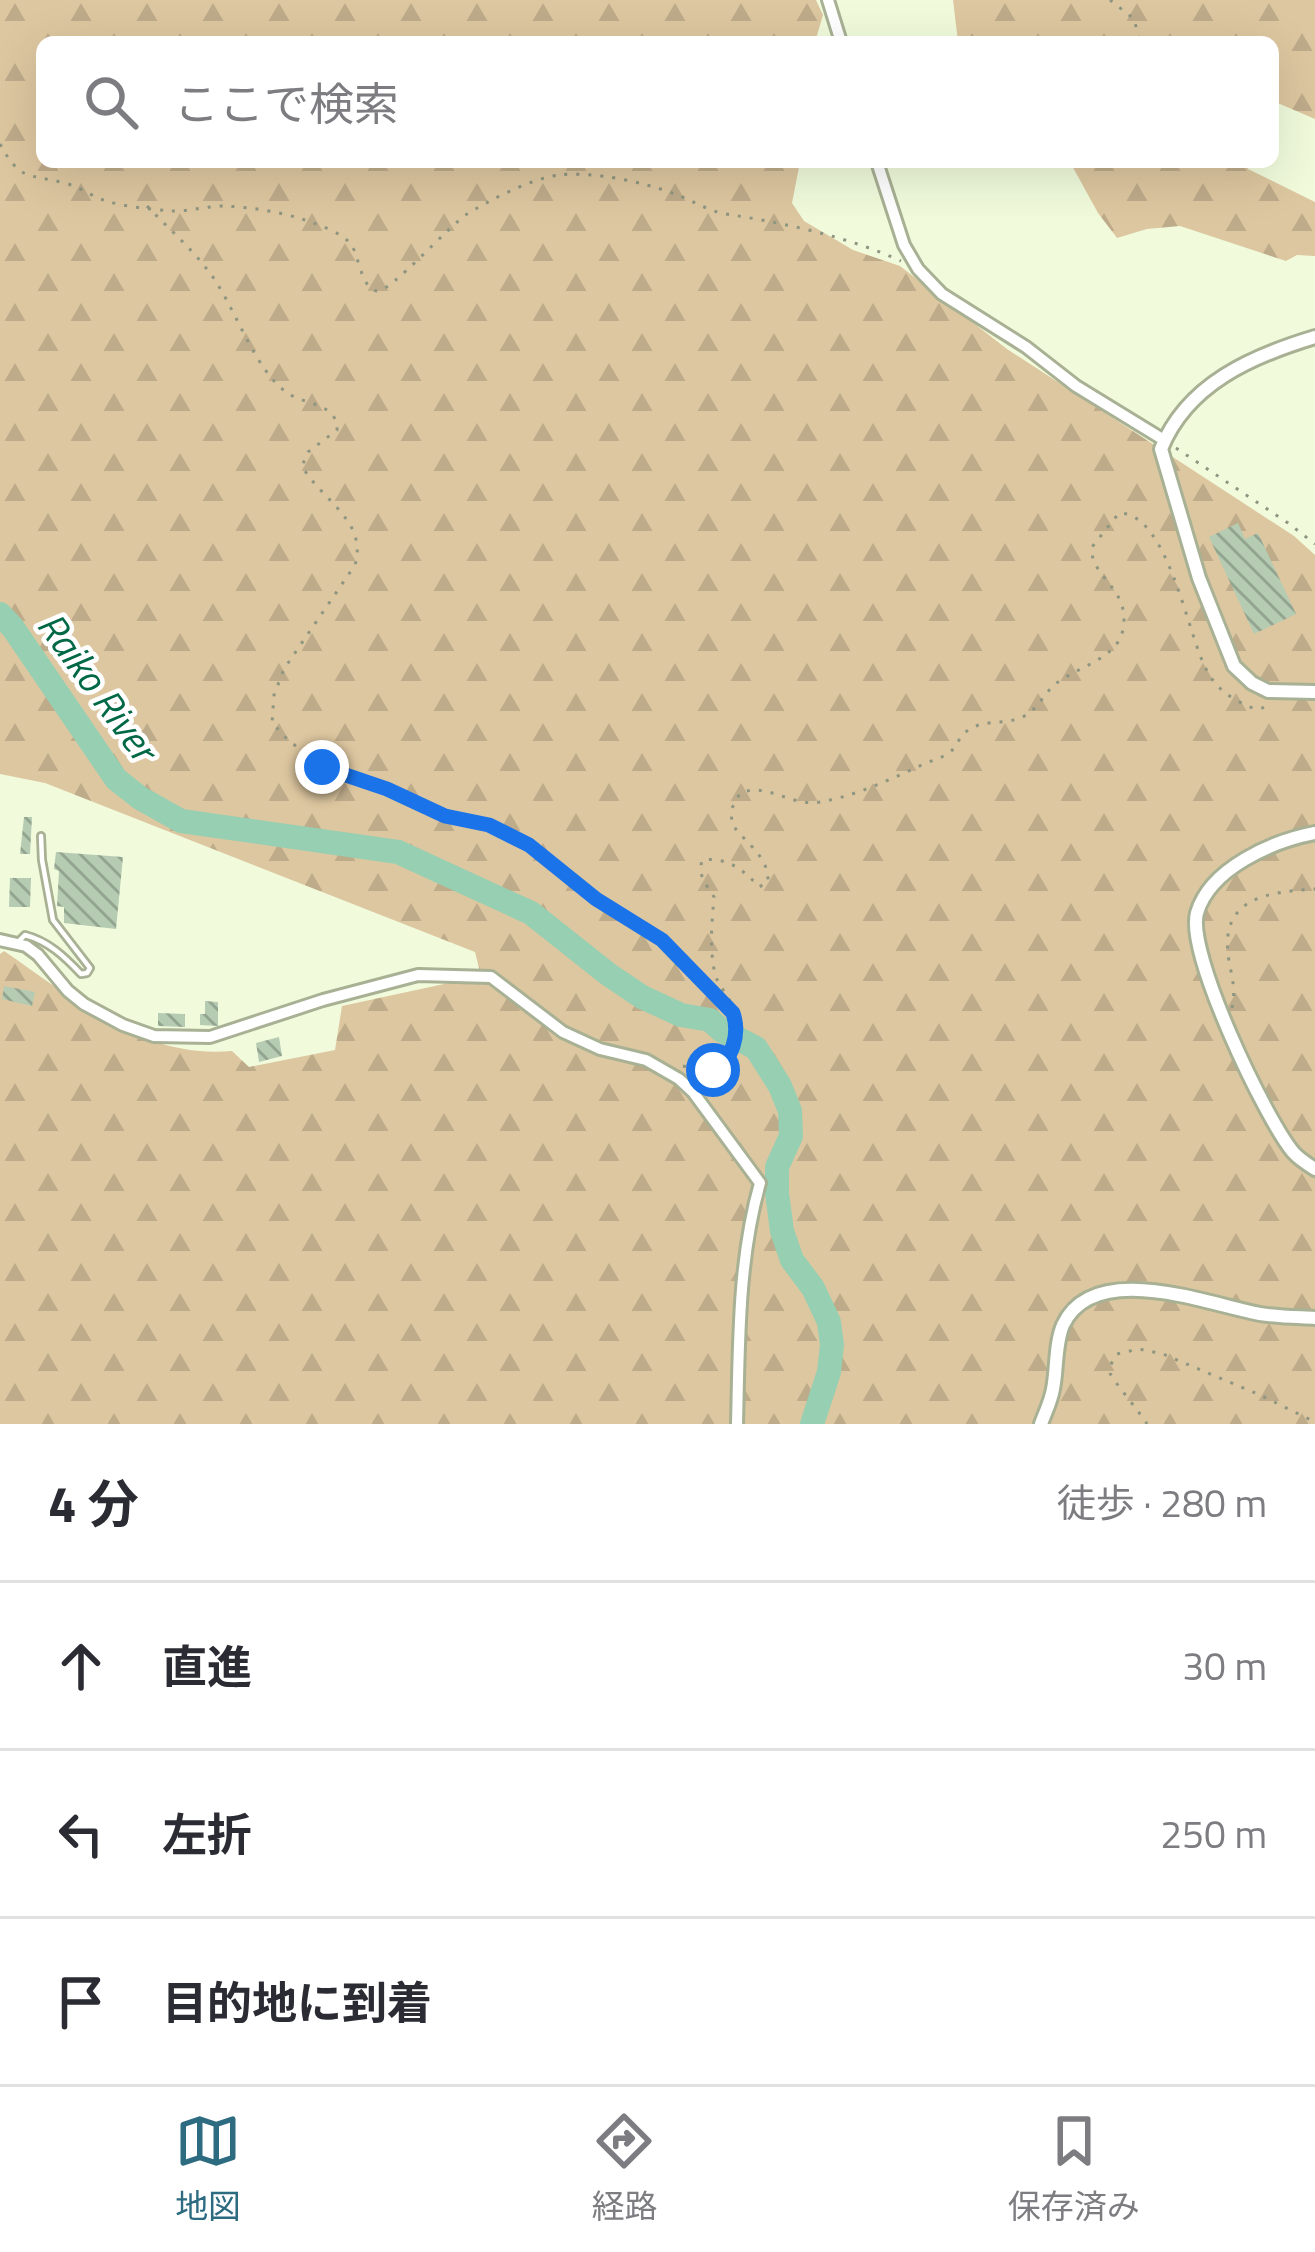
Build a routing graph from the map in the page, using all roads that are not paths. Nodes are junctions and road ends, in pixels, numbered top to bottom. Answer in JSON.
{"nodes":[{"id":1,"x":828,"y":0,"type":"edge"},
{"id":2,"x":839,"y":36,"type":"edge"},
{"id":3,"x":879,"y":168,"type":"edge"},
{"id":4,"x":1315,"y":337,"type":"edge"},
{"id":5,"x":1165,"y":440,"type":"junction"},
{"id":6,"x":1315,"y":692,"type":"edge"},
{"id":7,"x":1315,"y":833,"type":"edge"},
{"id":8,"x":41,"y":836,"type":"dead end"},
{"id":9,"x":0,"y":940,"type":"edge"},
{"id":10,"x":17,"y":944,"type":"junction"},
{"id":11,"x":1315,"y":1169,"type":"edge"},
{"id":12,"x":1315,"y":1318,"type":"edge"},
{"id":13,"x":737,"y":1424,"type":"edge"},
{"id":14,"x":1041,"y":1424,"type":"edge"}],
"edges":[{"from":1,"to":2,"type":"street"},
{"from":3,"to":5,"type":"street"},
{"from":4,"to":5,"type":"street"},
{"from":5,"to":6,"type":"street"},
{"from":7,"to":11,"type":"street"},
{"from":8,"to":10,"type":"lane"},
{"from":9,"to":10,"type":"street"},
{"from":10,"to":13,"type":"street"},
{"from":12,"to":14,"type":"street"}]}
